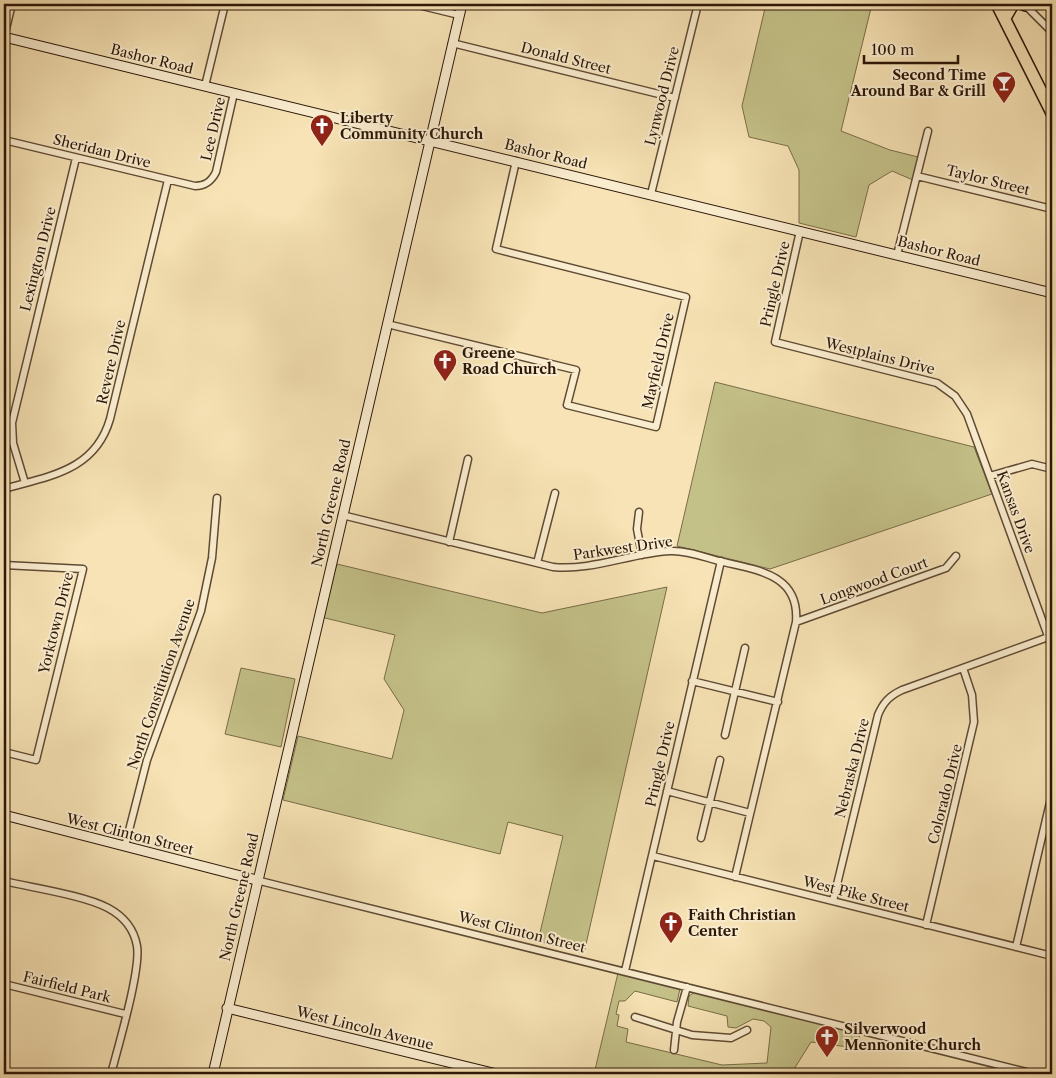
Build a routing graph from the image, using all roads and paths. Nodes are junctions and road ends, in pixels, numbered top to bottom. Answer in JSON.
{"nodes":[{"id":1,"x":12,"y":4,"type":"edge"},
{"id":2,"x":225,"y":4,"type":"edge"},
{"id":3,"x":414,"y":4,"type":"edge"},
{"id":4,"x":462,"y":4,"type":"edge"},
{"id":5,"x":698,"y":4,"type":"edge"},
{"id":6,"x":997,"y":4,"type":"edge"},
{"id":7,"x":1013,"y":4,"type":"edge"},
{"id":8,"x":1024,"y":4,"type":"edge"},
{"id":9,"x":459,"y":15,"type":"junction"},
{"id":10,"x":1005,"y":18,"type":"junction"},
{"id":11,"x":1052,"y":32,"type":"edge"},
{"id":12,"x":4,"y":37,"type":"edge"},
{"id":13,"x":452,"y":43,"type":"junction"},
{"id":14,"x":205,"y":86,"type":"junction"},
{"id":15,"x":234,"y":93,"type":"junction"},
{"id":16,"x":675,"y":98,"type":"junction"},
{"id":17,"x":1052,"y":113,"type":"edge"},
{"id":18,"x":928,"y":131,"type":"dead end"},
{"id":19,"x":4,"y":140,"type":"edge"},
{"id":20,"x":429,"y":140,"type":"junction"},
{"id":21,"x":76,"y":158,"type":"junction"},
{"id":22,"x":516,"y":161,"type":"junction"},
{"id":23,"x":917,"y":176,"type":"junction"},
{"id":24,"x":168,"y":180,"type":"junction"},
{"id":25,"x":194,"y":186,"type":"joint"},
{"id":26,"x":651,"y":194,"type":"junction"},
{"id":27,"x":1052,"y":209,"type":"edge"},
{"id":28,"x":800,"y":230,"type":"junction"},
{"id":29,"x":897,"y":254,"type":"junction"},
{"id":30,"x":1052,"y":293,"type":"edge"},
{"id":31,"x":387,"y":324,"type":"junction"},
{"id":32,"x":774,"y":342,"type":"joint"},
{"id":33,"x":967,"y":414,"type":"joint"},
{"id":34,"x":468,"y":459,"type":"dead end"},
{"id":35,"x":1052,"y":469,"type":"edge"},
{"id":36,"x":990,"y":476,"type":"junction"},
{"id":37,"x":25,"y":483,"type":"junction"},
{"id":38,"x":4,"y":489,"type":"edge"},
{"id":39,"x":555,"y":493,"type":"dead end"},
{"id":40,"x":217,"y":498,"type":"dead end"},
{"id":41,"x":639,"y":512,"type":"dead end"},
{"id":42,"x":342,"y":515,"type":"junction"},
{"id":43,"x":448,"y":542,"type":"junction"},
{"id":44,"x":642,"y":555,"type":"junction"},
{"id":45,"x":956,"y":556,"type":"dead end"},
{"id":46,"x":721,"y":562,"type":"junction"},
{"id":47,"x":537,"y":563,"type":"junction"},
{"id":48,"x":4,"y":565,"type":"edge"},
{"id":49,"x":796,"y":622,"type":"junction"},
{"id":50,"x":1050,"y":636,"type":"edge"},
{"id":51,"x":1052,"y":647,"type":"edge"},
{"id":52,"x":746,"y":648,"type":"dead end"},
{"id":53,"x":963,"y":668,"type":"junction"},
{"id":54,"x":692,"y":681,"type":"junction"},
{"id":55,"x":736,"y":691,"type":"junction"},
{"id":56,"x":778,"y":702,"type":"junction"},
{"id":57,"x":726,"y":735,"type":"dead end"},
{"id":58,"x":4,"y":752,"type":"edge"},
{"id":59,"x":720,"y":760,"type":"dead end"},
{"id":60,"x":666,"y":791,"type":"junction"},
{"id":61,"x":1052,"y":794,"type":"edge"},
{"id":62,"x":710,"y":802,"type":"junction"},
{"id":63,"x":750,"y":813,"type":"junction"},
{"id":64,"x":4,"y":816,"type":"edge"},
{"id":65,"x":701,"y":838,"type":"dead end"},
{"id":66,"x":125,"y":846,"type":"junction"},
{"id":67,"x":653,"y":856,"type":"junction"},
{"id":68,"x":735,"y":877,"type":"junction"},
{"id":69,"x":256,"y":880,"type":"junction"},
{"id":70,"x":4,"y":881,"type":"edge"},
{"id":71,"x":833,"y":901,"type":"junction"},
{"id":72,"x":926,"y":925,"type":"junction"},
{"id":73,"x":1016,"y":947,"type":"junction"},
{"id":74,"x":1052,"y":956,"type":"edge"},
{"id":75,"x":625,"y":971,"type":"junction"},
{"id":76,"x":4,"y":984,"type":"edge"},
{"id":77,"x":687,"y":987,"type":"junction"},
{"id":78,"x":227,"y":1008,"type":"junction"},
{"id":79,"x":125,"y":1014,"type":"junction"},
{"id":80,"x":634,"y":1017,"type":"dead end"},
{"id":81,"x":747,"y":1030,"type":"dead end"},
{"id":82,"x":676,"y":1031,"type":"junction"},
{"id":83,"x":674,"y":1050,"type":"dead end"},
{"id":84,"x":111,"y":1074,"type":"edge"},
{"id":85,"x":213,"y":1074,"type":"edge"},
{"id":86,"x":497,"y":1074,"type":"edge"},
{"id":87,"x":1034,"y":1074,"type":"edge"}],
"edges":[{"from":1,"to":12,"type":"street"},
{"from":2,"to":14,"type":"street"},
{"from":3,"to":9,"type":"street"},
{"from":4,"to":9,"type":"street","name":"North Greene Road"},
{"from":5,"to":16,"type":"street","name":"Lynwood Drive"},
{"from":6,"to":10,"type":"highway"},
{"from":7,"to":10,"type":"highway"},
{"from":8,"to":11,"type":"street"},
{"from":9,"to":13,"type":"street","name":"North Greene Road"},
{"from":10,"to":17,"type":"highway"},
{"from":12,"to":14,"type":"street","name":"Bashor Road"},
{"from":13,"to":16,"type":"street","name":"Donald Street"},
{"from":13,"to":20,"type":"street","name":"North Greene Road"},
{"from":14,"to":15,"type":"street","name":"Bashor Road"},
{"from":15,"to":20,"type":"street","name":"Bashor Road"},
{"from":15,"to":25,"type":"street","name":"Lee Drive"},
{"from":16,"to":26,"type":"street","name":"Lynwood Drive"},
{"from":18,"to":23,"type":"street"},
{"from":19,"to":21,"type":"street","name":"Sheridan Drive"},
{"from":20,"to":22,"type":"street","name":"Bashor Road"},
{"from":20,"to":31,"type":"street","name":"North Greene Road"},
{"from":21,"to":24,"type":"street","name":"Sheridan Drive"},
{"from":21,"to":37,"type":"street","name":"Lexington Drive"},
{"from":22,"to":26,"type":"street","name":"Bashor Road"},
{"from":22,"to":31,"type":"street","name":"Mayfield Drive"},
{"from":23,"to":27,"type":"street","name":"Taylor Street"},
{"from":23,"to":29,"type":"street"},
{"from":24,"to":25,"type":"street","name":"Sheridan Drive"},
{"from":24,"to":37,"type":"street","name":"Revere Drive"},
{"from":26,"to":28,"type":"street","name":"Bashor Road"},
{"from":28,"to":29,"type":"street","name":"Bashor Road"},
{"from":28,"to":32,"type":"street","name":"Pringle Drive"},
{"from":29,"to":30,"type":"street","name":"Bashor Road"},
{"from":31,"to":42,"type":"street","name":"North Greene Road"},
{"from":32,"to":33,"type":"street","name":"Westplains Drive"},
{"from":33,"to":36,"type":"street","name":"Kansas Drive"},
{"from":34,"to":43,"type":"street"},
{"from":35,"to":36,"type":"street"},
{"from":36,"to":50,"type":"street","name":"Kansas Drive"},
{"from":37,"to":38,"type":"street","name":"Revere Drive"},
{"from":39,"to":47,"type":"street"},
{"from":40,"to":66,"type":"street","name":"North Constitution Avenue"},
{"from":41,"to":44,"type":"street"},
{"from":42,"to":43,"type":"street","name":"Parkwest Drive"},
{"from":42,"to":69,"type":"street","name":"North Greene Road"},
{"from":43,"to":47,"type":"street","name":"Parkwest Drive"},
{"from":44,"to":46,"type":"street","name":"Parkwest Drive"},
{"from":44,"to":47,"type":"street","name":"Parkwest Drive"},
{"from":45,"to":49,"type":"street","name":"Longwood Court"},
{"from":46,"to":49,"type":"street","name":"Parkwest Drive"},
{"from":46,"to":54,"type":"street","name":"Pringle Drive"},
{"from":48,"to":58,"type":"street","name":"Yorktown Drive"},
{"from":49,"to":56,"type":"street","name":"Parkwest Drive"},
{"from":50,"to":51,"type":"street","name":"Kansas Drive"},
{"from":50,"to":53,"type":"street","name":"Nebraska Drive"},
{"from":52,"to":55,"type":"street"},
{"from":53,"to":71,"type":"street","name":"Nebraska Drive"},
{"from":53,"to":72,"type":"street","name":"Colorado Drive"},
{"from":54,"to":55,"type":"street"},
{"from":54,"to":60,"type":"street","name":"Pringle Drive"},
{"from":55,"to":56,"type":"street"},
{"from":55,"to":57,"type":"street"},
{"from":56,"to":63,"type":"street","name":"Parkwest Drive"},
{"from":59,"to":62,"type":"street"},
{"from":60,"to":62,"type":"street"},
{"from":60,"to":67,"type":"street","name":"Pringle Drive"},
{"from":61,"to":73,"type":"street"},
{"from":62,"to":63,"type":"street"},
{"from":62,"to":65,"type":"street"},
{"from":63,"to":68,"type":"street","name":"Parkwest Drive"},
{"from":64,"to":66,"type":"street","name":"West Clinton Street"},
{"from":66,"to":69,"type":"street","name":"West Clinton Street"},
{"from":67,"to":68,"type":"street","name":"West Pike Street"},
{"from":67,"to":75,"type":"street","name":"Pringle Drive"},
{"from":68,"to":71,"type":"street","name":"West Pike Street"},
{"from":69,"to":75,"type":"street","name":"West Clinton Street"},
{"from":69,"to":78,"type":"street","name":"North Greene Road"},
{"from":70,"to":79,"type":"street"},
{"from":71,"to":72,"type":"street","name":"West Pike Street"},
{"from":72,"to":73,"type":"street","name":"West Pike Street"},
{"from":73,"to":74,"type":"street","name":"West Pike Street"},
{"from":75,"to":77,"type":"street","name":"West Clinton Street"},
{"from":76,"to":79,"type":"street","name":"Fairfield Park"},
{"from":77,"to":82,"type":"street"},
{"from":77,"to":87,"type":"street","name":"West Clinton Street"},
{"from":78,"to":85,"type":"street","name":"North Greene Road"},
{"from":78,"to":86,"type":"street","name":"West Lincoln Avenue"},
{"from":79,"to":84,"type":"street"},
{"from":80,"to":82,"type":"street"},
{"from":81,"to":82,"type":"street"},
{"from":82,"to":83,"type":"street"}]}
